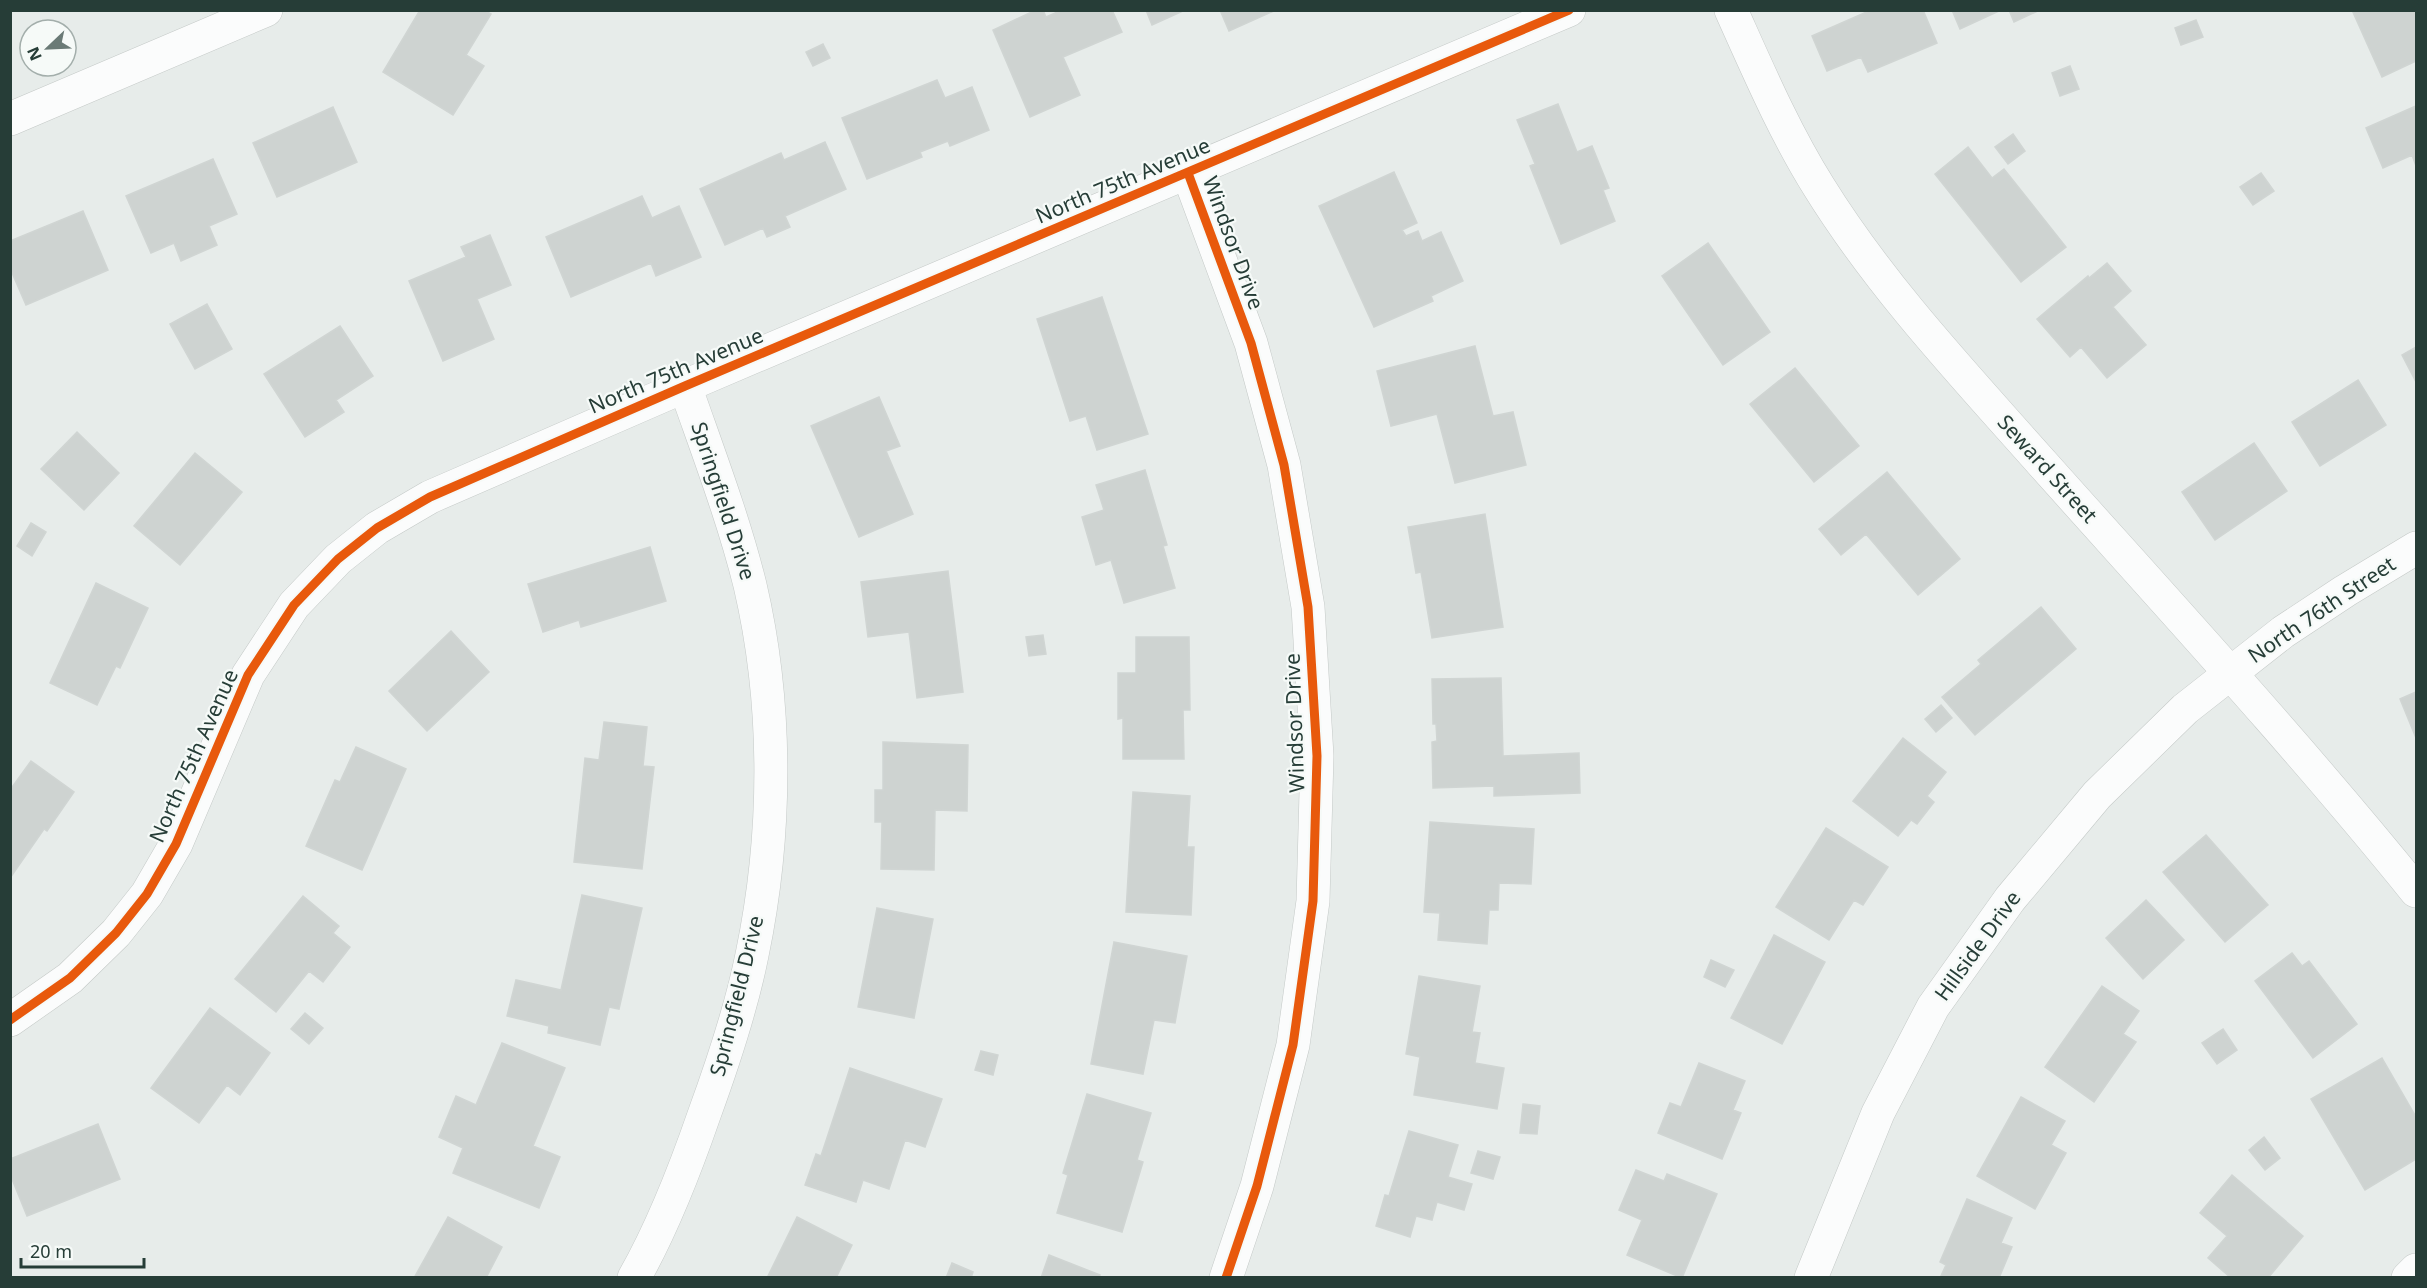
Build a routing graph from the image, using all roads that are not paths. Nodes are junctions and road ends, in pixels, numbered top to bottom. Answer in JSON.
{"nodes":[{"id":1,"x":266,"y":10,"type":"edge"},
{"id":2,"x":1569,"y":10,"type":"edge"},
{"id":3,"x":1731,"y":10,"type":"edge"},
{"id":4,"x":10,"y":119,"type":"edge"},
{"id":5,"x":1188,"y":173,"type":"junction"},
{"id":6,"x":685,"y":386,"type":"junction"},
{"id":7,"x":2416,"y":548,"type":"edge"},
{"id":8,"x":2229,"y":673,"type":"junction"},
{"id":9,"x":2416,"y":891,"type":"edge"},
{"id":10,"x":10,"y":1020,"type":"edge"},
{"id":11,"x":2416,"y":1270,"type":"edge"},
{"id":12,"x":634,"y":1278,"type":"edge"},
{"id":13,"x":1226,"y":1278,"type":"edge"},
{"id":14,"x":1811,"y":1278,"type":"edge"},
{"id":15,"x":2408,"y":1278,"type":"edge"}],
"edges":[{"from":1,"to":4,"type":"street"},
{"from":2,"to":5,"type":"street","name":"North 75th Avenue"},
{"from":3,"to":8,"type":"street","name":"Seward Street"},
{"from":5,"to":6,"type":"street","name":"North 75th Avenue"},
{"from":5,"to":13,"type":"street","name":"Windsor Drive"},
{"from":6,"to":10,"type":"street","name":"North 75th Avenue"},
{"from":6,"to":12,"type":"street","name":"Springfield Drive"},
{"from":7,"to":8,"type":"street","name":"North 76th Street"},
{"from":8,"to":9,"type":"street","name":"Seward Street"},
{"from":8,"to":14,"type":"street","name":"Hillside Drive"},
{"from":11,"to":15,"type":"street"}]}
